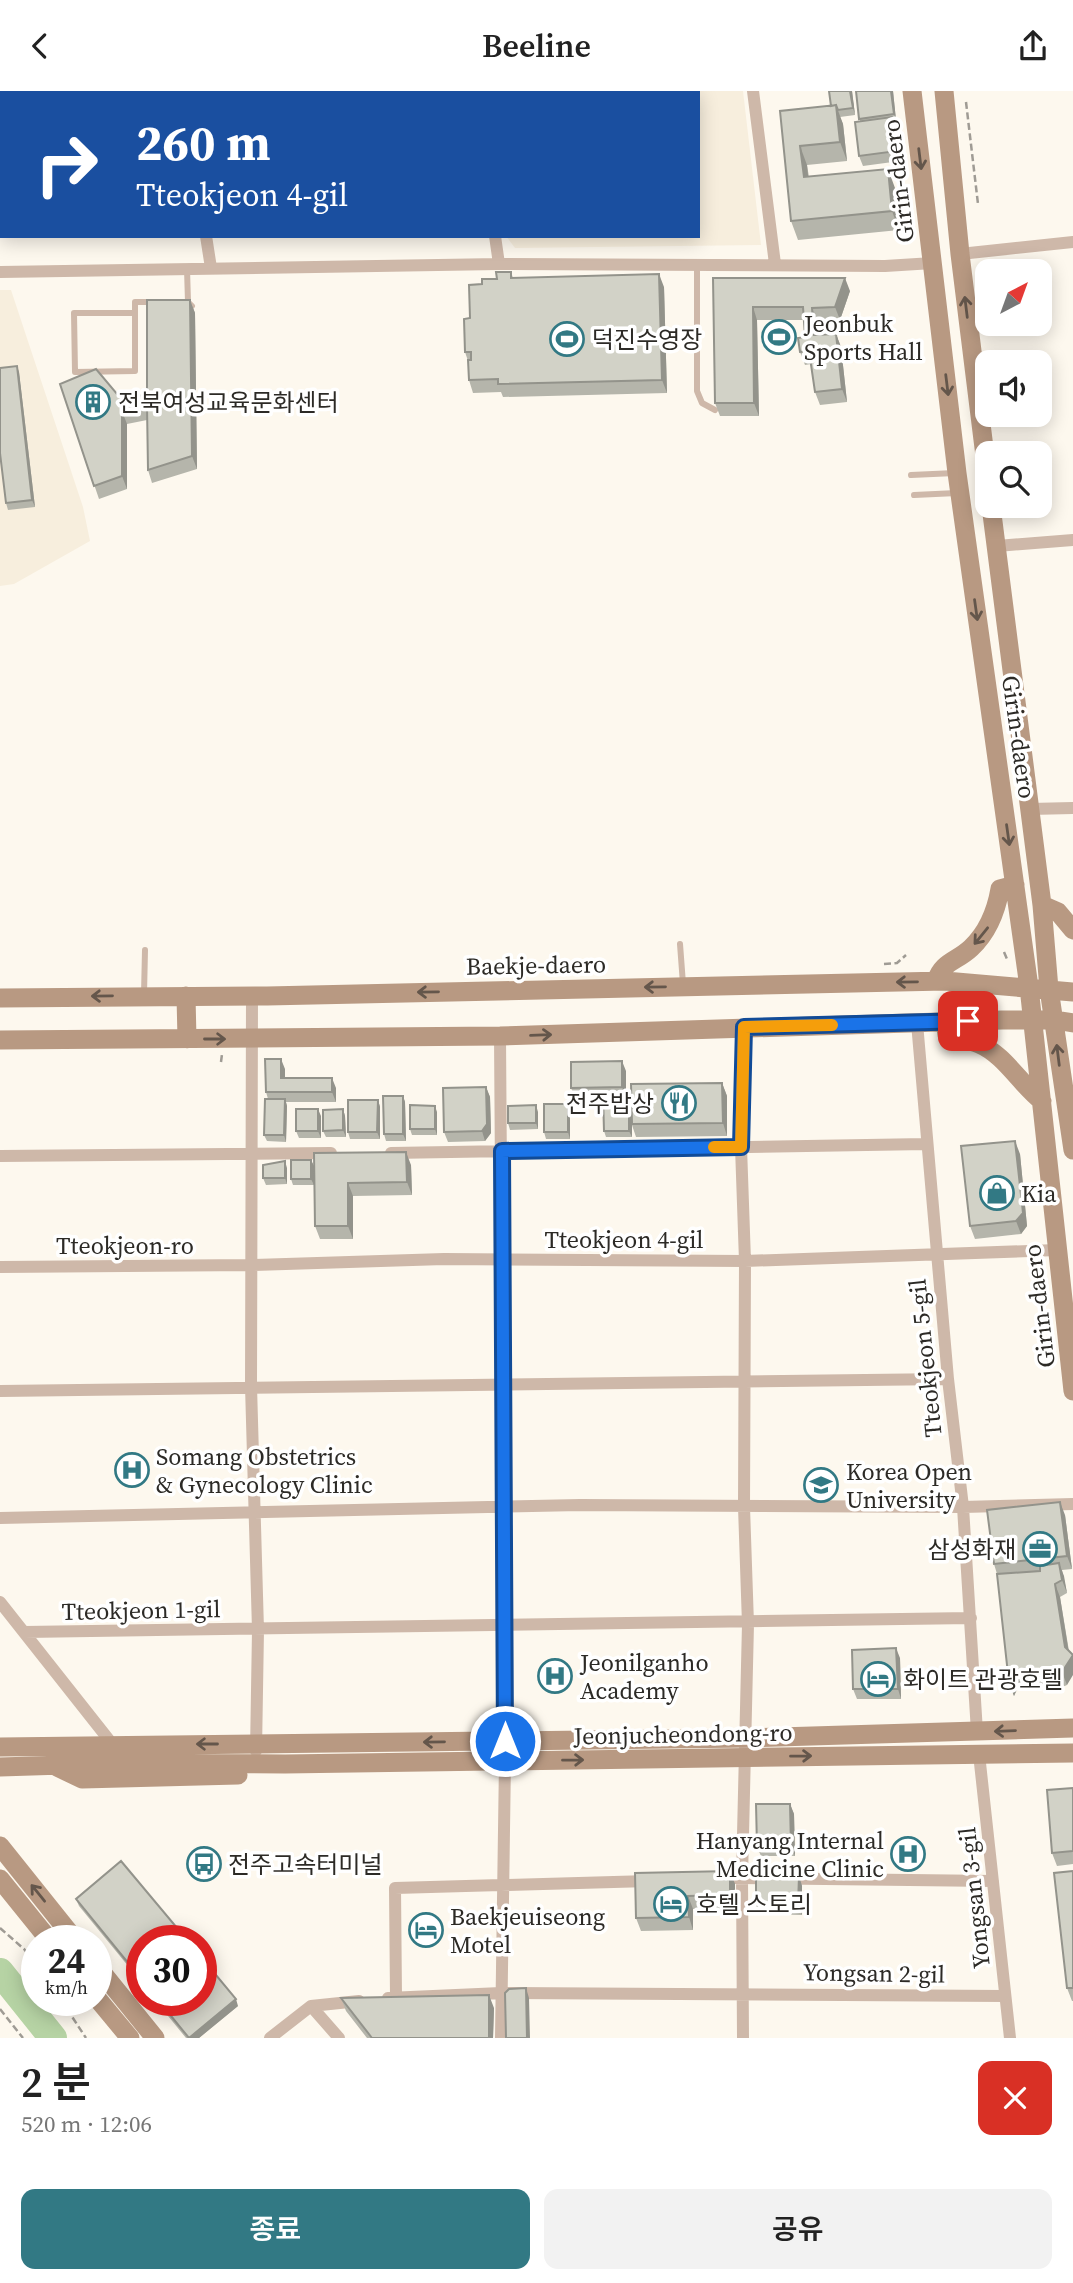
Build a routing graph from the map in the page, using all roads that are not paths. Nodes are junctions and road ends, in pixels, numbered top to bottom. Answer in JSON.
{"nodes":[{"id":1,"x":753,"y":91,"type":"edge"},
{"id":2,"x":912,"y":91,"type":"edge"},
{"id":3,"x":944,"y":91,"type":"edge"},
{"id":4,"x":206,"y":238,"type":"edge"},
{"id":5,"x":495,"y":238,"type":"edge"},
{"id":6,"x":1073,"y":242,"type":"edge"},
{"id":7,"x":960,"y":254,"type":"junction"},
{"id":8,"x":933,"y":263,"type":"junction"},
{"id":9,"x":499,"y":264,"type":"junction"},
{"id":10,"x":775,"y":264,"type":"junction"},
{"id":11,"x":696,"y":266,"type":"junction"},
{"id":12,"x":187,"y":267,"type":"junction"},
{"id":13,"x":211,"y":268,"type":"junction"},
{"id":14,"x":0,"y":272,"type":"edge"},
{"id":15,"x":161,"y":302,"type":"edge"},
{"id":16,"x":175,"y":302,"type":"edge"},
{"id":17,"x":134,"y":313,"type":"junction"},
{"id":18,"x":715,"y":410,"type":"edge"},
{"id":19,"x":983,"y":441,"type":"edge"},
{"id":20,"x":911,"y":475,"type":"dead end"},
{"id":21,"x":958,"y":483,"type":"junction"},
{"id":22,"x":914,"y":495,"type":"dead end"},
{"id":23,"x":993,"y":518,"type":"edge"},
{"id":24,"x":1073,"y":540,"type":"edge"},
{"id":25,"x":997,"y":546,"type":"junction"},
{"id":26,"x":1073,"y":808,"type":"edge"},
{"id":27,"x":1030,"y":809,"type":"junction"},
{"id":28,"x":1015,"y":885,"type":"junction"},
{"id":29,"x":1042,"y":905,"type":"junction"},
{"id":30,"x":1073,"y":930,"type":"edge"},
{"id":31,"x":680,"y":944,"type":"dead end"},
{"id":32,"x":145,"y":950,"type":"dead end"},
{"id":33,"x":936,"y":981,"type":"junction"},
{"id":34,"x":683,"y":986,"type":"junction"},
{"id":35,"x":1029,"y":987,"type":"junction"},
{"id":36,"x":1049,"y":989,"type":"junction"},
{"id":37,"x":1073,"y":992,"type":"edge"},
{"id":38,"x":144,"y":996,"type":"junction"},
{"id":39,"x":186,"y":996,"type":"junction"},
{"id":40,"x":252,"y":996,"type":"junction"},
{"id":41,"x":0,"y":998,"type":"edge"},
{"id":42,"x":1032,"y":1020,"type":"junction"},
{"id":43,"x":945,"y":1021,"type":"junction"},
{"id":44,"x":1064,"y":1022,"type":"edge"},
{"id":45,"x":917,"y":1023,"type":"junction"},
{"id":46,"x":744,"y":1027,"type":"junction"},
{"id":47,"x":500,"y":1036,"type":"junction"},
{"id":48,"x":0,"y":1039,"type":"edge"},
{"id":49,"x":187,"y":1039,"type":"junction"},
{"id":50,"x":252,"y":1039,"type":"junction"},
{"id":51,"x":1042,"y":1101,"type":"junction"},
{"id":52,"x":1071,"y":1121,"type":"edge"},
{"id":53,"x":926,"y":1144,"type":"junction"},
{"id":54,"x":741,"y":1147,"type":"junction"},
{"id":55,"x":1073,"y":1150,"type":"edge"},
{"id":56,"x":502,"y":1151,"type":"junction"},
{"id":57,"x":348,"y":1153,"type":"edge"},
{"id":58,"x":376,"y":1153,"type":"edge"},
{"id":59,"x":7,"y":1155,"type":"edge"},
{"id":60,"x":251,"y":1155,"type":"junction"},
{"id":61,"x":1057,"y":1250,"type":"junction"},
{"id":62,"x":936,"y":1256,"type":"junction"},
{"id":63,"x":444,"y":1259,"type":"joint"},
{"id":64,"x":502,"y":1260,"type":"junction"},
{"id":65,"x":745,"y":1261,"type":"junction"},
{"id":66,"x":251,"y":1265,"type":"junction"},
{"id":67,"x":0,"y":1267,"type":"edge"},
{"id":68,"x":948,"y":1379,"type":"junction"},
{"id":69,"x":746,"y":1382,"type":"junction"},
{"id":70,"x":501,"y":1383,"type":"junction"},
{"id":71,"x":251,"y":1387,"type":"junction"},
{"id":72,"x":0,"y":1391,"type":"edge"},
{"id":73,"x":1073,"y":1391,"type":"edge"},
{"id":74,"x":1073,"y":1504,"type":"edge"},
{"id":75,"x":744,"y":1507,"type":"junction"},
{"id":76,"x":963,"y":1507,"type":"junction"},
{"id":77,"x":505,"y":1508,"type":"junction"},
{"id":78,"x":253,"y":1513,"type":"junction"},
{"id":79,"x":0,"y":1518,"type":"edge"},
{"id":80,"x":0,"y":1602,"type":"edge"},
{"id":81,"x":971,"y":1618,"type":"junction"},
{"id":82,"x":748,"y":1623,"type":"junction"},
{"id":83,"x":506,"y":1625,"type":"junction"},
{"id":84,"x":258,"y":1630,"type":"junction"},
{"id":85,"x":25,"y":1632,"type":"junction"},
{"id":86,"x":1073,"y":1728,"type":"edge"},
{"id":87,"x":977,"y":1732,"type":"junction"},
{"id":88,"x":505,"y":1741,"type":"junction"},
{"id":89,"x":113,"y":1745,"type":"junction"},
{"id":90,"x":0,"y":1747,"type":"edge"},
{"id":91,"x":747,"y":1748,"type":"junction"},
{"id":92,"x":256,"y":1753,"type":"junction"},
{"id":93,"x":1073,"y":1753,"type":"edge"},
{"id":94,"x":979,"y":1754,"type":"junction"},
{"id":95,"x":505,"y":1761,"type":"junction"},
{"id":96,"x":321,"y":1764,"type":"junction"},
{"id":97,"x":53,"y":1765,"type":"junction"},
{"id":98,"x":3,"y":1771,"type":"edge"},
{"id":99,"x":0,"y":1846,"type":"edge"},
{"id":100,"x":742,"y":1877,"type":"junction"},
{"id":101,"x":715,"y":1878,"type":"edge"},
{"id":102,"x":0,"y":1879,"type":"edge"},
{"id":103,"x":661,"y":1880,"type":"edge"},
{"id":104,"x":993,"y":1881,"type":"junction"},
{"id":105,"x":501,"y":1884,"type":"junction"},
{"id":106,"x":37,"y":1925,"type":"edge"},
{"id":107,"x":63,"y":1925,"type":"edge"},
{"id":108,"x":112,"y":1985,"type":"edge"},
{"id":109,"x":742,"y":1992,"type":"junction"},
{"id":110,"x":501,"y":1993,"type":"junction"},
{"id":111,"x":1005,"y":1996,"type":"junction"},
{"id":112,"x":396,"y":1997,"type":"junction"},
{"id":113,"x":311,"y":2006,"type":"junction"},
{"id":114,"x":112,"y":2016,"type":"edge"},
{"id":115,"x":130,"y":2038,"type":"edge"},
{"id":116,"x":155,"y":2038,"type":"edge"},
{"id":117,"x":270,"y":2038,"type":"edge"},
{"id":118,"x":339,"y":2038,"type":"edge"},
{"id":119,"x":501,"y":2038,"type":"edge"},
{"id":120,"x":743,"y":2038,"type":"edge"},
{"id":121,"x":1010,"y":2038,"type":"edge"}],
"edges":[{"from":1,"to":10,"type":"street"},
{"from":2,"to":8,"type":"street","name":"Girin-daero","one_way":true},
{"from":3,"to":7,"type":"street"},
{"from":4,"to":13,"type":"street"},
{"from":5,"to":9,"type":"street"},
{"from":6,"to":7,"type":"street"},
{"from":19,"to":7,"type":"street","one_way":true},
{"from":8,"to":10,"type":"street"},
{"from":8,"to":21,"type":"street","name":"Girin-daero","one_way":true},
{"from":9,"to":11,"type":"street"},
{"from":9,"to":13,"type":"street"},
{"from":10,"to":11,"type":"street"},
{"from":11,"to":18,"type":"lane"},
{"from":12,"to":13,"type":"street"},
{"from":12,"to":14,"type":"street"},
{"from":12,"to":16,"type":"lane"},
{"from":15,"to":17,"type":"lane"},
{"from":17,"to":17,"type":"lane"},
{"from":20,"to":21,"type":"lane"},
{"from":21,"to":22,"type":"lane"},
{"from":21,"to":28,"type":"street","name":"Girin-daero","one_way":true},
{"from":23,"to":25,"type":"street","name":"Girin-daero"},
{"from":24,"to":25,"type":"street"},
{"from":25,"to":27,"type":"street","name":"Girin-daero"},
{"from":26,"to":27,"type":"street"},
{"from":27,"to":29,"type":"street","name":"Girin-daero"},
{"from":28,"to":33,"type":"street","one_way":true},
{"from":28,"to":35,"type":"street","name":"Girin-daero"},
{"from":29,"to":30,"type":"street"},
{"from":29,"to":36,"type":"street","name":"Girin-daero"},
{"from":31,"to":34,"type":"lane"},
{"from":32,"to":38,"type":"lane"},
{"from":33,"to":34,"type":"street","name":"Baekje-daero","one_way":true},
{"from":33,"to":35,"type":"street","name":"Baekje-daero"},
{"from":34,"to":40,"type":"street","name":"Baekje-daero","one_way":true},
{"from":35,"to":36,"type":"street","name":"Baekje-daero"},
{"from":35,"to":42,"type":"street","name":"Girin-daero"},
{"from":36,"to":37,"type":"street","name":"Baekje-daero"},
{"from":36,"to":44,"type":"street","name":"Girin-daero"},
{"from":38,"to":39,"type":"street","name":"Baekje-daero"},
{"from":38,"to":41,"type":"street","name":"Baekje-daero","one_way":true},
{"from":39,"to":40,"type":"street","name":"Baekje-daero"},
{"from":39,"to":49,"type":"street"},
{"from":40,"to":50,"type":"street"},
{"from":42,"to":43,"type":"street"},
{"from":42,"to":44,"type":"street"},
{"from":42,"to":51,"type":"street","name":"Girin-daero"},
{"from":43,"to":45,"type":"street"},
{"from":43,"to":51,"type":"street"},
{"from":52,"to":44,"type":"street","name":"Girin-daero","one_way":true},
{"from":45,"to":46,"type":"street"},
{"from":45,"to":53,"type":"street","name":"Tteokjeon 5-gil"},
{"from":47,"to":46,"type":"street","one_way":true},
{"from":46,"to":54,"type":"street"},
{"from":47,"to":50,"type":"street"},
{"from":47,"to":56,"type":"street"},
{"from":48,"to":49,"type":"street"},
{"from":49,"to":50,"type":"street","one_way":true},
{"from":50,"to":60,"type":"street"},
{"from":51,"to":61,"type":"street","name":"Girin-daero"},
{"from":52,"to":55,"type":"street","name":"Girin-daero"},
{"from":53,"to":54,"type":"street"},
{"from":53,"to":62,"type":"street","name":"Tteokjeon 5-gil"},
{"from":54,"to":56,"type":"street"},
{"from":54,"to":65,"type":"street"},
{"from":56,"to":58,"type":"street"},
{"from":56,"to":64,"type":"street"},
{"from":57,"to":60,"type":"street"},
{"from":59,"to":60,"type":"street"},
{"from":60,"to":66,"type":"street"},
{"from":61,"to":62,"type":"street","name":"Tteokjeon 4-gil"},
{"from":61,"to":73,"type":"street","name":"Girin-daero"},
{"from":62,"to":65,"type":"street","name":"Tteokjeon 4-gil"},
{"from":62,"to":68,"type":"street","name":"Tteokjeon 5-gil"},
{"from":63,"to":64,"type":"street","name":"Tteokjeon 4-gil"},
{"from":63,"to":66,"type":"street","name":"Tteokjeon-ro"},
{"from":64,"to":65,"type":"street","name":"Tteokjeon 4-gil"},
{"from":64,"to":70,"type":"street"},
{"from":65,"to":69,"type":"street"},
{"from":66,"to":67,"type":"street","name":"Tteokjeon-ro"},
{"from":66,"to":71,"type":"street"},
{"from":68,"to":69,"type":"street"},
{"from":68,"to":76,"type":"street","name":"Tteokjeon 5-gil"},
{"from":69,"to":70,"type":"street"},
{"from":69,"to":75,"type":"street"},
{"from":70,"to":71,"type":"street"},
{"from":70,"to":77,"type":"street"},
{"from":71,"to":72,"type":"street"},
{"from":71,"to":78,"type":"street"},
{"from":74,"to":76,"type":"street"},
{"from":75,"to":76,"type":"street"},
{"from":75,"to":77,"type":"street"},
{"from":75,"to":82,"type":"street"},
{"from":76,"to":81,"type":"street","name":"Tteokjeon 5-gil"},
{"from":77,"to":78,"type":"street"},
{"from":77,"to":83,"type":"street"},
{"from":78,"to":79,"type":"street"},
{"from":78,"to":84,"type":"street"},
{"from":80,"to":85,"type":"street","name":"Tteokjeon 1-gil"},
{"from":81,"to":82,"type":"street"},
{"from":81,"to":87,"type":"street","name":"Tteokjeon 5-gil"},
{"from":82,"to":83,"type":"street"},
{"from":82,"to":91,"type":"street"},
{"from":83,"to":84,"type":"street"},
{"from":83,"to":88,"type":"street"},
{"from":84,"to":85,"type":"street","name":"Tteokjeon 1-gil"},
{"from":84,"to":92,"type":"street"},
{"from":85,"to":89,"type":"street","name":"Tteokjeon 1-gil"},
{"from":86,"to":87,"type":"street","name":"Jeonjucheondong-ro","one_way":true},
{"from":87,"to":91,"type":"street","name":"Jeonjucheondong-ro"},
{"from":88,"to":91,"type":"street","name":"Jeonjucheondong-ro"},
{"from":88,"to":92,"type":"street","name":"Jeonjucheondong-ro","one_way":true},
{"from":89,"to":90,"type":"street","name":"Jeonjucheondong-ro"},
{"from":92,"to":89,"type":"street","name":"Jeonjucheondong-ro","one_way":true},
{"from":91,"to":94,"type":"street","name":"Jeonjucheondong-ro","one_way":true},
{"from":95,"to":91,"type":"street","name":"Jeonjucheondong-ro","one_way":true},
{"from":91,"to":100,"type":"street"},
{"from":92,"to":96,"type":"street","name":"Jeonjucheondong-ro"},
{"from":92,"to":97,"type":"street","name":"Jeonjucheondong-ro"},
{"from":93,"to":94,"type":"street","name":"Jeonjucheondong-ro"},
{"from":94,"to":104,"type":"street","name":"Yongsan 3-gil"},
{"from":95,"to":96,"type":"street","name":"Jeonjucheondong-ro"},
{"from":95,"to":105,"type":"street"},
{"from":96,"to":97,"type":"street"},
{"from":97,"to":98,"type":"street","name":"Jeonjucheondong-ro"},
{"from":107,"to":99,"type":"street","one_way":true},
{"from":100,"to":101,"type":"street"},
{"from":100,"to":104,"type":"street"},
{"from":100,"to":109,"type":"street"},
{"from":102,"to":106,"type":"street"},
{"from":103,"to":105,"type":"street"},
{"from":104,"to":111,"type":"street","name":"Yongsan 3-gil"},
{"from":105,"to":110,"type":"street"},
{"from":105,"to":112,"type":"street"},
{"from":108,"to":116,"type":"street"},
{"from":109,"to":110,"type":"street","name":"Yongsan 2-gil"},
{"from":109,"to":111,"type":"street","name":"Yongsan 2-gil"},
{"from":109,"to":120,"type":"street"},
{"from":110,"to":112,"type":"street","name":"Yongsan 2-gil"},
{"from":110,"to":119,"type":"street"},
{"from":111,"to":121,"type":"street","name":"Yongsan 3-gil"},
{"from":112,"to":113,"type":"street","name":"Yongsan 2-gil"},
{"from":113,"to":117,"type":"street"},
{"from":113,"to":118,"type":"street"},
{"from":114,"to":115,"type":"street"}]}
